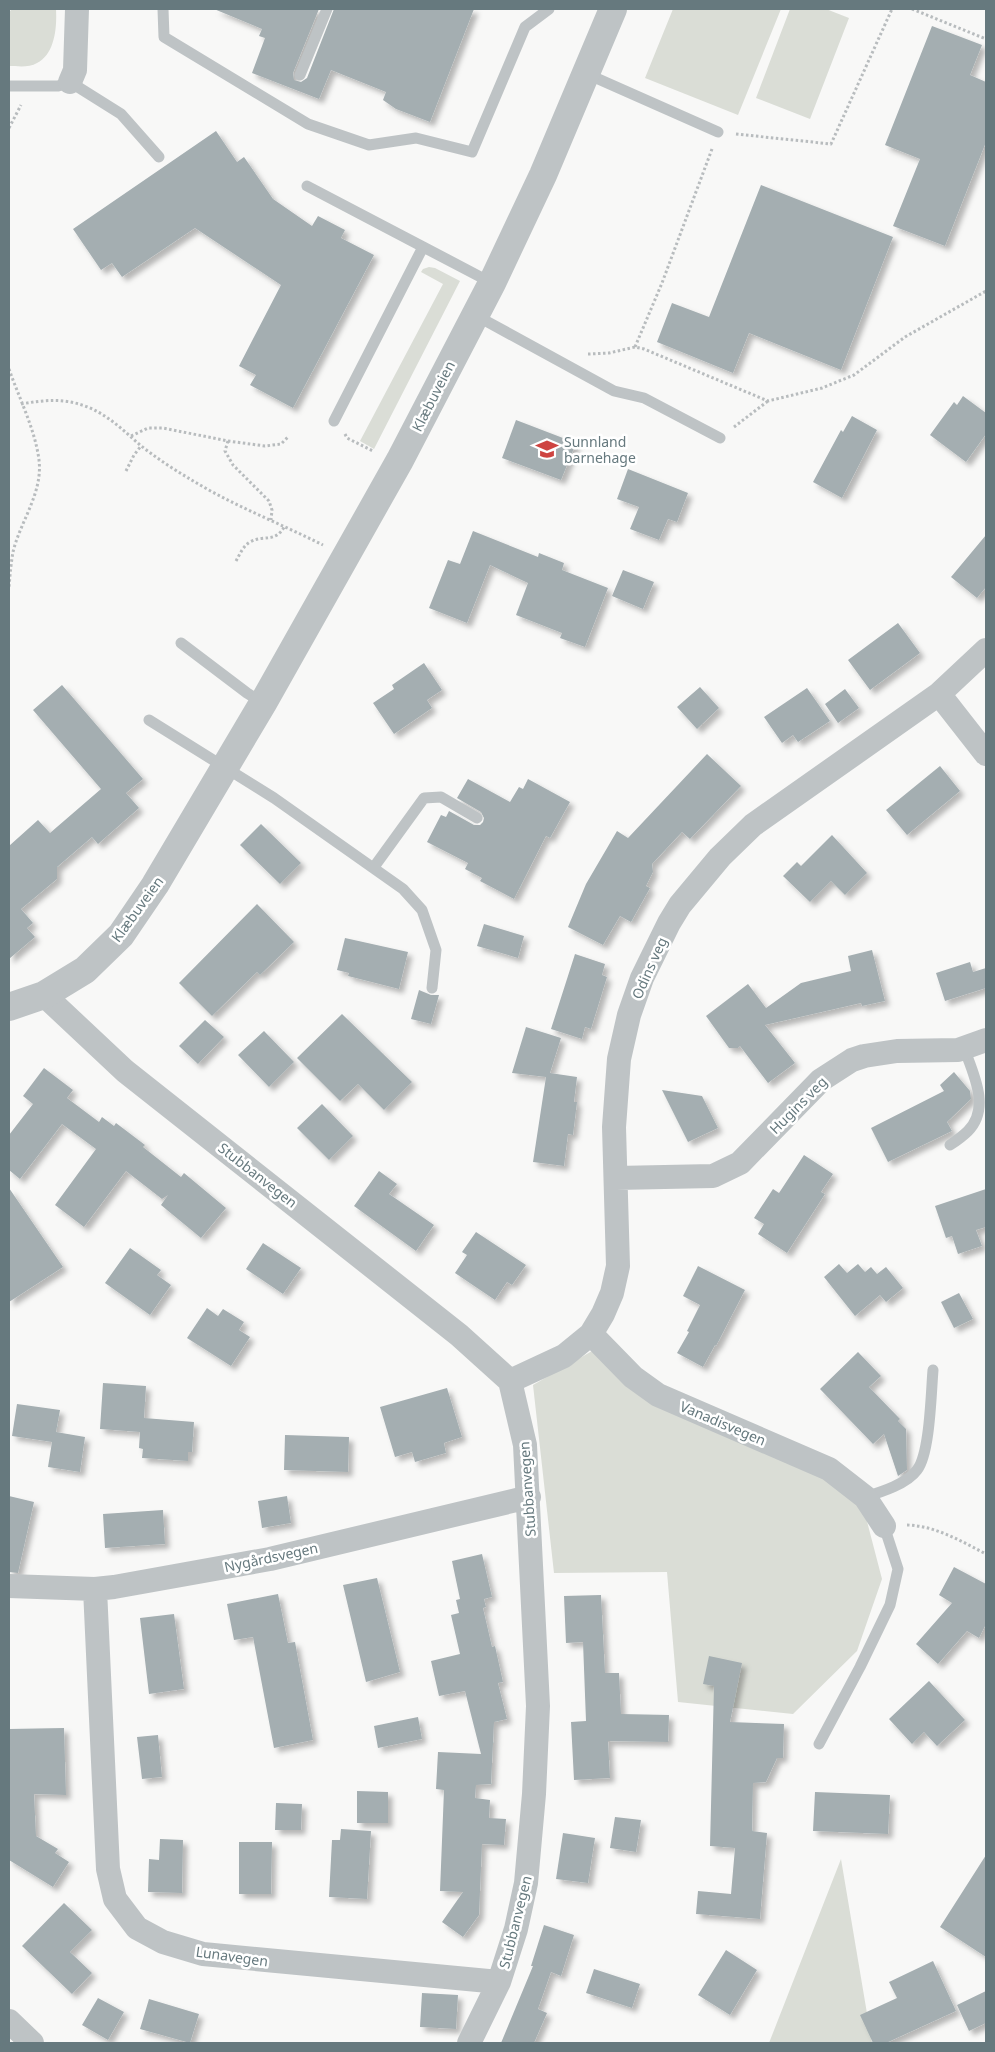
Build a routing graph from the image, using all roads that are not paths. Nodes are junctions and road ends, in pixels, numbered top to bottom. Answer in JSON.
{"nodes":[{"id":1,"x":77,"y":9,"type":"edge"},
{"id":2,"x":163,"y":9,"type":"edge"},
{"id":3,"x":327,"y":9,"type":"edge"},
{"id":4,"x":549,"y":9,"type":"edge"},
{"id":5,"x":608,"y":10,"type":"edge"},
{"id":6,"x":300,"y":74,"type":"dead end"},
{"id":7,"x":587,"y":74,"type":"junction"},
{"id":8,"x":70,"y":82,"type":"junction"},
{"id":9,"x":9,"y":86,"type":"edge"},
{"id":10,"x":718,"y":132,"type":"road end"},
{"id":11,"x":159,"y":157,"type":"dead end"},
{"id":12,"x":307,"y":186,"type":"dead end"},
{"id":13,"x":423,"y":247,"type":"junction"},
{"id":14,"x":492,"y":283,"type":"junction"},
{"id":15,"x":475,"y":315,"type":"junction"},
{"id":16,"x":334,"y":421,"type":"road end"},
{"id":17,"x":720,"y":438,"type":"road end"},
{"id":18,"x":181,"y":643,"type":"dead end"},
{"id":19,"x":986,"y":650,"type":"edge"},
{"id":20,"x":939,"y":694,"type":"junction"},
{"id":21,"x":263,"y":703,"type":"junction"},
{"id":22,"x":148,"y":720,"type":"dead end"},
{"id":23,"x":986,"y":754,"type":"edge"},
{"id":24,"x":225,"y":769,"type":"junction"},
{"id":25,"x":477,"y":818,"type":"dead end"},
{"id":26,"x":374,"y":867,"type":"junction"},
{"id":27,"x":432,"y":988,"type":"dead end"},
{"id":28,"x":44,"y":995,"type":"junction"},
{"id":29,"x":9,"y":1007,"type":"edge"},
{"id":30,"x":986,"y":1040,"type":"edge"},
{"id":31,"x":964,"y":1048,"type":"junction"},
{"id":32,"x":950,"y":1145,"type":"dead end"},
{"id":33,"x":616,"y":1178,"type":"junction"},
{"id":34,"x":591,"y":1334,"type":"junction"},
{"id":35,"x":933,"y":1370,"type":"dead end"},
{"id":36,"x":510,"y":1381,"type":"junction"},
{"id":37,"x":529,"y":1497,"type":"junction"},
{"id":38,"x":866,"y":1497,"type":"junction"},
{"id":39,"x":884,"y":1526,"type":"joint"},
{"id":40,"x":9,"y":1586,"type":"edge"},
{"id":41,"x":95,"y":1589,"type":"junction"},
{"id":42,"x":819,"y":1744,"type":"dead end"},
{"id":43,"x":500,"y":1982,"type":"junction"},
{"id":44,"x":9,"y":2021,"type":"edge"},
{"id":45,"x":32,"y":2043,"type":"edge"},
{"id":46,"x":469,"y":2043,"type":"edge"}],
"edges":[{"from":1,"to":8,"type":"street"},
{"from":2,"to":4,"type":"lane"},
{"from":3,"to":6,"type":"lane"},
{"from":5,"to":7,"type":"street","name":"Klæbuveien"},
{"from":7,"to":10,"type":"lane"},
{"from":7,"to":14,"type":"street","name":"Klæbuveien"},
{"from":8,"to":9,"type":"lane"},
{"from":8,"to":11,"type":"lane"},
{"from":12,"to":13,"type":"lane"},
{"from":13,"to":14,"type":"lane"},
{"from":13,"to":16,"type":"lane"},
{"from":14,"to":15,"type":"street","name":"Klæbuveien"},
{"from":15,"to":17,"type":"lane"},
{"from":15,"to":21,"type":"street","name":"Klæbuveien"},
{"from":18,"to":21,"type":"lane"},
{"from":19,"to":20,"type":"street","name":"Odins veg"},
{"from":20,"to":23,"type":"street"},
{"from":20,"to":33,"type":"street","name":"Odins veg"},
{"from":21,"to":24,"type":"street","name":"Klæbuveien"},
{"from":22,"to":24,"type":"lane"},
{"from":24,"to":26,"type":"lane"},
{"from":24,"to":28,"type":"street","name":"Klæbuveien"},
{"from":25,"to":26,"type":"lane"},
{"from":26,"to":27,"type":"lane"},
{"from":28,"to":29,"type":"street","name":"Klæbuveien"},
{"from":28,"to":36,"type":"street","name":"Stubbanvegen"},
{"from":30,"to":31,"type":"street","name":"Hugins veg"},
{"from":31,"to":32,"type":"lane"},
{"from":31,"to":33,"type":"street","name":"Hugins veg"},
{"from":33,"to":34,"type":"street","name":"Odins veg"},
{"from":34,"to":36,"type":"street","name":"Odins veg"},
{"from":34,"to":38,"type":"street","name":"Vanadisvegen"},
{"from":35,"to":38,"type":"lane"},
{"from":36,"to":37,"type":"street","name":"Stubbanvegen"},
{"from":37,"to":41,"type":"street","name":"Nygårdsvegen"},
{"from":37,"to":43,"type":"street","name":"Stubbanvegen"},
{"from":38,"to":39,"type":"street","name":"Vanadisvegen"},
{"from":39,"to":42,"type":"lane","name":"Vanadisvegen"},
{"from":40,"to":41,"type":"street","name":"Nygårdsvegen"},
{"from":41,"to":43,"type":"street","name":"Lunavegen"},
{"from":43,"to":46,"type":"street","name":"Stubbanvegen"},
{"from":44,"to":45,"type":"street"}]}
